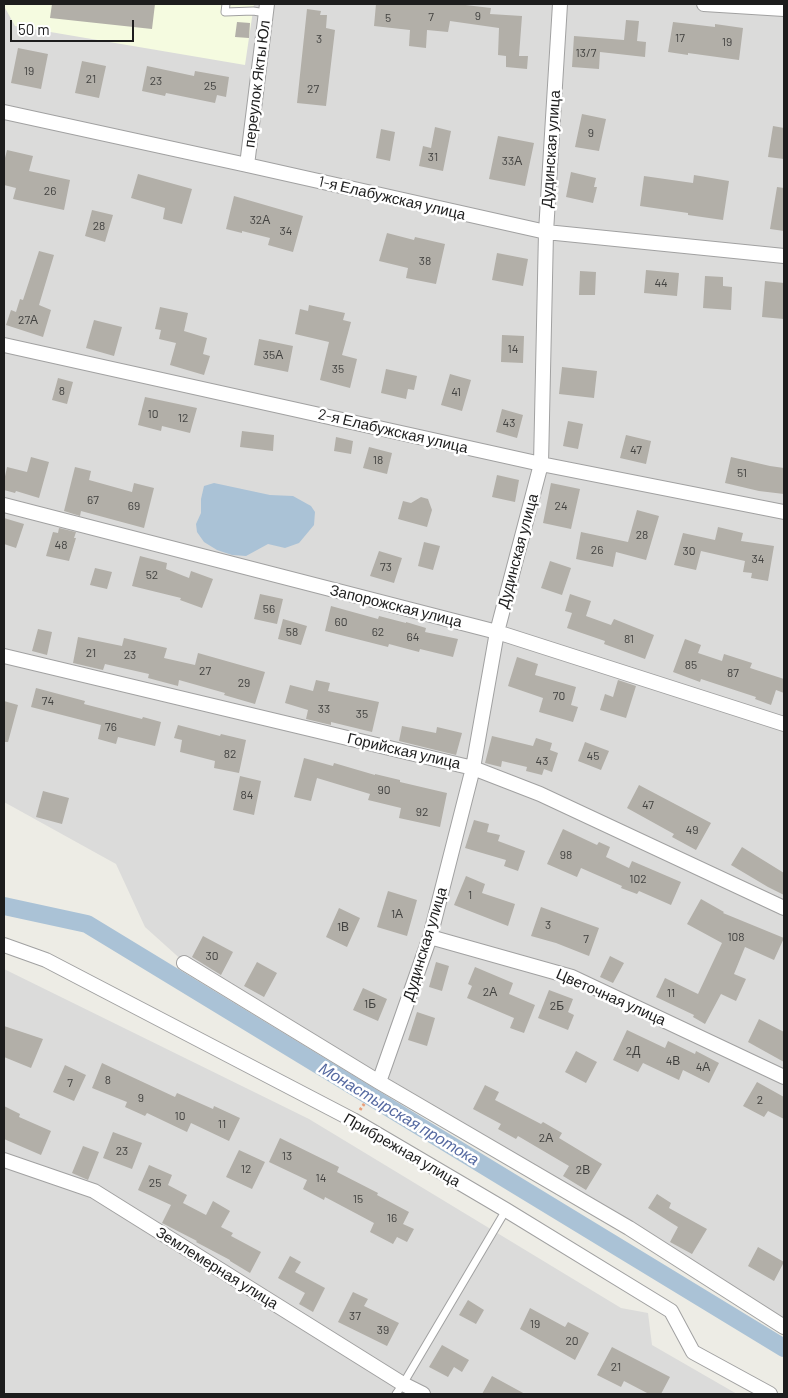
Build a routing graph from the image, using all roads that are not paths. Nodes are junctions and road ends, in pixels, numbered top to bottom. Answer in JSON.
{"nodes":[{"id":1,"x":226,"y":4,"type":"edge"},
{"id":2,"x":560,"y":4,"type":"edge"},
{"id":3,"x":704,"y":4,"type":"edge"},
{"id":4,"x":267,"y":8,"type":"edge"},
{"id":5,"x":784,"y":9,"type":"edge"},
{"id":6,"x":4,"y":112,"type":"edge"},
{"id":7,"x":247,"y":165,"type":"junction"},
{"id":8,"x":546,"y":232,"type":"junction"},
{"id":9,"x":784,"y":256,"type":"edge"},
{"id":10,"x":4,"y":345,"type":"edge"},
{"id":11,"x":541,"y":464,"type":"junction"},
{"id":12,"x":4,"y":505,"type":"edge"},
{"id":13,"x":784,"y":512,"type":"edge"},
{"id":14,"x":497,"y":632,"type":"junction"},
{"id":15,"x":4,"y":656,"type":"edge"},
{"id":16,"x":784,"y":724,"type":"edge"},
{"id":17,"x":474,"y":768,"type":"junction"},
{"id":18,"x":784,"y":908,"type":"edge"},
{"id":19,"x":430,"y":936,"type":"junction"},
{"id":20,"x":4,"y":945,"type":"edge"},
{"id":21,"x":184,"y":963,"type":"dead end"},
{"id":22,"x":784,"y":1077,"type":"edge"},
{"id":23,"x":379,"y":1082,"type":"junction"},
{"id":24,"x":4,"y":1160,"type":"edge"},
{"id":25,"x":506,"y":1210,"type":"junction"},
{"id":26,"x":784,"y":1327,"type":"edge"},
{"id":27,"x":399,"y":1389,"type":"edge"},
{"id":28,"x":422,"y":1394,"type":"edge"},
{"id":29,"x":770,"y":1394,"type":"edge"}],
"edges":[{"from":1,"to":4,"type":"lane"},
{"from":2,"to":8,"type":"street","name":"Дудинская улица"},
{"from":3,"to":5,"type":"street"},
{"from":4,"to":7,"type":"street","name":"переулок Якты Юл"},
{"from":6,"to":7,"type":"street","name":"1-я Елабужская улица"},
{"from":7,"to":8,"type":"street","name":"1-я Елабужская улица"},
{"from":8,"to":9,"type":"street","name":"1-я Елабужская улица"},
{"from":8,"to":11,"type":"street","name":"Дудинская улица"},
{"from":10,"to":11,"type":"street","name":"2-я Елабужская улица"},
{"from":11,"to":13,"type":"street","name":"2-я Елабужская улица"},
{"from":11,"to":14,"type":"street","name":"Дудинская улица"},
{"from":12,"to":14,"type":"street","name":"Запорожская улица"},
{"from":14,"to":16,"type":"street","name":"Запорожская улица"},
{"from":14,"to":17,"type":"street","name":"Дудинская улица"},
{"from":15,"to":17,"type":"street","name":"Горийская улица"},
{"from":17,"to":18,"type":"street","name":"Горийская улица"},
{"from":17,"to":19,"type":"street","name":"Дудинская улица"},
{"from":19,"to":22,"type":"street","name":"Цветочная улица"},
{"from":19,"to":23,"type":"street","name":"Дудинская улица"},
{"from":20,"to":25,"type":"street","name":"Прибрежная улица"},
{"from":21,"to":23,"type":"street"},
{"from":23,"to":26,"type":"street"},
{"from":24,"to":27,"type":"street","name":"Землемерная улица"},
{"from":25,"to":27,"type":"lane"},
{"from":25,"to":29,"type":"street","name":"Прибрежная улица"},
{"from":27,"to":28,"type":"street","name":"Землемерная улица"}]}
